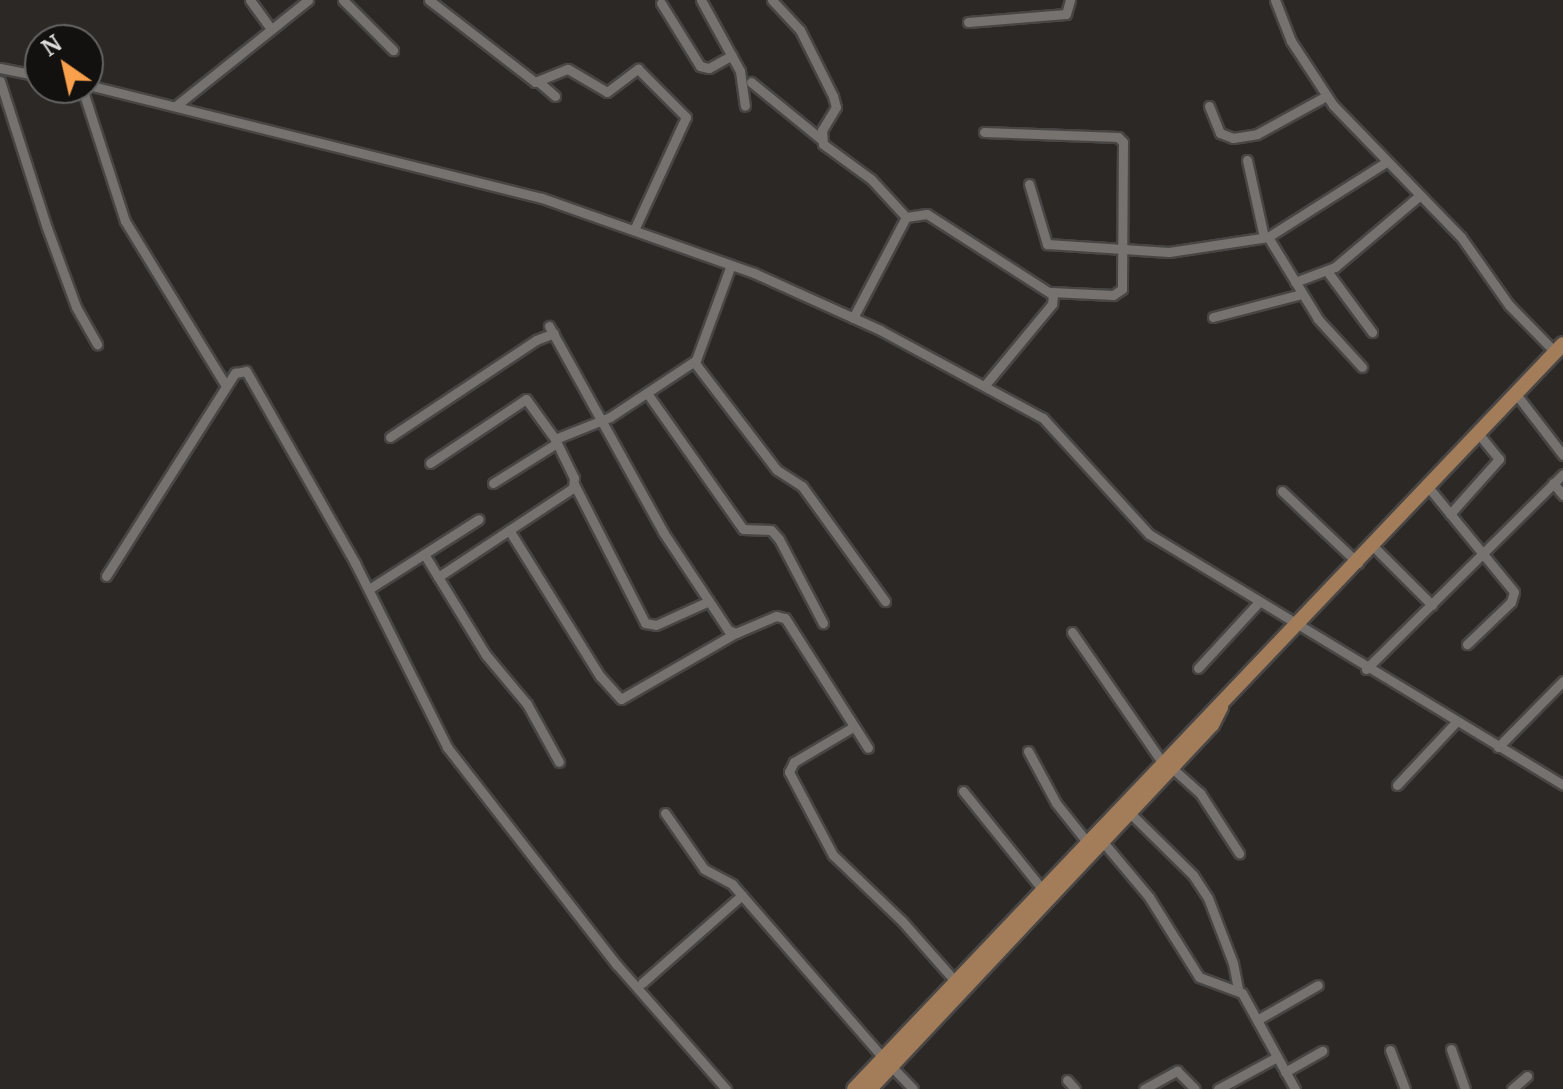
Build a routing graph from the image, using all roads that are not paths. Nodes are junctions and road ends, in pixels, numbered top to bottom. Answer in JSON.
{"nodes":[{"id":1,"x":250,"y":0,"type":"edge"},
{"id":2,"x":308,"y":0,"type":"edge"},
{"id":3,"x":343,"y":0,"type":"edge"},
{"id":4,"x":429,"y":0,"type":"edge"},
{"id":5,"x":772,"y":0,"type":"edge"},
{"id":6,"x":1070,"y":0,"type":"edge"},
{"id":7,"x":1275,"y":0,"type":"edge"},
{"id":8,"x":705,"y":1,"type":"edge"},
{"id":9,"x":661,"y":3,"type":"dead end"},
{"id":10,"x":968,"y":22,"type":"dead end"},
{"id":11,"x":271,"y":29,"type":"junction"},
{"id":12,"x":393,"y":50,"type":"dead end"},
{"id":13,"x":732,"y":55,"type":"junction"},
{"id":14,"x":0,"y":68,"type":"edge"},
{"id":15,"x":24,"y":73,"type":"edge"},
{"id":16,"x":0,"y":81,"type":"edge"},
{"id":17,"x":751,"y":82,"type":"dead end"},
{"id":18,"x":540,"y":83,"type":"junction"},
{"id":19,"x":104,"y":89,"type":"edge"},
{"id":20,"x":555,"y":96,"type":"dead end"},
{"id":21,"x":1326,"y":96,"type":"junction"},
{"id":22,"x":87,"y":104,"type":"edge"},
{"id":23,"x":177,"y":105,"type":"junction"},
{"id":24,"x":745,"y":106,"type":"dead end"},
{"id":25,"x":1209,"y":106,"type":"dead end"},
{"id":26,"x":984,"y":132,"type":"dead end"},
{"id":27,"x":821,"y":139,"type":"junction"},
{"id":28,"x":1247,"y":160,"type":"dead end"},
{"id":29,"x":1386,"y":162,"type":"junction"},
{"id":30,"x":1029,"y":184,"type":"dead end"},
{"id":31,"x":1419,"y":196,"type":"junction"},
{"id":32,"x":906,"y":217,"type":"junction"},
{"id":33,"x":634,"y":230,"type":"junction"},
{"id":34,"x":1266,"y":237,"type":"junction"},
{"id":35,"x":1124,"y":251,"type":"junction"},
{"id":36,"x":731,"y":265,"type":"junction"},
{"id":37,"x":1327,"y":271,"type":"junction"},
{"id":38,"x":1295,"y":282,"type":"junction"},
{"id":39,"x":1051,"y":292,"type":"junction"},
{"id":40,"x":1301,"y":294,"type":"junction"},
{"id":41,"x":1213,"y":317,"type":"dead end"},
{"id":42,"x":853,"y":318,"type":"junction"},
{"id":43,"x":1372,"y":332,"type":"dead end"},
{"id":44,"x":97,"y":344,"type":"dead end"},
{"id":45,"x":1559,"y":348,"type":"edge"},
{"id":46,"x":694,"y":362,"type":"junction"},
{"id":47,"x":1362,"y":367,"type":"dead end"},
{"id":48,"x":985,"y":385,"type":"junction"},
{"id":49,"x":226,"y":386,"type":"junction"},
{"id":50,"x":647,"y":393,"type":"junction"},
{"id":51,"x":1516,"y":394,"type":"junction"},
{"id":52,"x":604,"y":420,"type":"junction"},
{"id":53,"x":1479,"y":434,"type":"junction"},
{"id":54,"x":390,"y":437,"type":"dead end"},
{"id":55,"x":556,"y":441,"type":"junction"},
{"id":56,"x":1563,"y":455,"type":"edge"},
{"id":57,"x":430,"y":463,"type":"dead end"},
{"id":58,"x":1563,"y":474,"type":"edge"},
{"id":59,"x":493,"y":483,"type":"dead end"},
{"id":60,"x":1553,"y":483,"type":"junction"},
{"id":61,"x":574,"y":484,"type":"junction"},
{"id":62,"x":1429,"y":488,"type":"junction"},
{"id":63,"x":1282,"y":491,"type":"dead end"},
{"id":64,"x":1563,"y":495,"type":"edge"},
{"id":65,"x":1450,"y":514,"type":"junction"},
{"id":66,"x":479,"y":519,"type":"dead end"},
{"id":67,"x":509,"y":530,"type":"junction"},
{"id":68,"x":1374,"y":547,"type":"junction"},
{"id":69,"x":424,"y":554,"type":"junction"},
{"id":70,"x":1484,"y":554,"type":"junction"},
{"id":71,"x":1359,"y":564,"type":"junction"},
{"id":72,"x":106,"y":576,"type":"dead end"},
{"id":73,"x":438,"y":577,"type":"junction"},
{"id":74,"x":369,"y":589,"type":"junction"},
{"id":75,"x":709,"y":601,"type":"junction"},
{"id":76,"x":885,"y":601,"type":"dead end"},
{"id":77,"x":1259,"y":602,"type":"junction"},
{"id":78,"x":1432,"y":605,"type":"junction"},
{"id":79,"x":823,"y":623,"type":"dead end"},
{"id":80,"x":1299,"y":627,"type":"junction"},
{"id":81,"x":1072,"y":632,"type":"dead end"},
{"id":82,"x":736,"y":633,"type":"junction"},
{"id":83,"x":1467,"y":644,"type":"dead end"},
{"id":84,"x":1198,"y":668,"type":"dead end"},
{"id":85,"x":1366,"y":669,"type":"junction"},
{"id":86,"x":1563,"y":681,"type":"edge"},
{"id":87,"x":1456,"y":722,"type":"junction"},
{"id":88,"x":853,"y":727,"type":"junction"},
{"id":89,"x":1498,"y":747,"type":"junction"},
{"id":90,"x":868,"y":748,"type":"dead end"},
{"id":91,"x":1028,"y":751,"type":"dead end"},
{"id":92,"x":559,"y":762,"type":"dead end"},
{"id":93,"x":1167,"y":765,"type":"junction"},
{"id":94,"x":1397,"y":785,"type":"dead end"},
{"id":95,"x":1563,"y":785,"type":"edge"},
{"id":96,"x":963,"y":791,"type":"dead end"},
{"id":97,"x":665,"y":813,"type":"dead end"},
{"id":98,"x":1130,"y":813,"type":"junction"},
{"id":99,"x":1087,"y":842,"type":"junction"},
{"id":100,"x":1103,"y":842,"type":"junction"},
{"id":101,"x":1239,"y":853,"type":"dead end"},
{"id":102,"x":742,"y":895,"type":"junction"},
{"id":103,"x":1046,"y":895,"type":"junction"},
{"id":104,"x":956,"y":982,"type":"junction"},
{"id":105,"x":642,"y":983,"type":"dead end"},
{"id":106,"x":1318,"y":985,"type":"dead end"},
{"id":107,"x":1238,"y":989,"type":"junction"},
{"id":108,"x":1257,"y":1020,"type":"junction"},
{"id":109,"x":904,"y":1046,"type":"junction"},
{"id":110,"x":1451,"y":1049,"type":"dead end"},
{"id":111,"x":1390,"y":1050,"type":"dead end"},
{"id":112,"x":1322,"y":1051,"type":"dead end"},
{"id":113,"x":1277,"y":1057,"type":"junction"},
{"id":114,"x":888,"y":1063,"type":"junction"},
{"id":115,"x":1285,"y":1072,"type":"junction"},
{"id":116,"x":1527,"y":1076,"type":"dead end"},
{"id":117,"x":1067,"y":1080,"type":"dead end"},
{"id":118,"x":874,"y":1088,"type":"edge"},
{"id":119,"x":726,"y":1089,"type":"edge"},
{"id":120,"x":854,"y":1089,"type":"edge"},
{"id":121,"x":913,"y":1089,"type":"edge"},
{"id":122,"x":1075,"y":1089,"type":"edge"},
{"id":123,"x":1144,"y":1089,"type":"edge"},
{"id":124,"x":1195,"y":1089,"type":"edge"},
{"id":125,"x":1218,"y":1089,"type":"edge"},
{"id":126,"x":1295,"y":1089,"type":"edge"},
{"id":127,"x":1405,"y":1089,"type":"edge"},
{"id":128,"x":1465,"y":1089,"type":"edge"},
{"id":129,"x":1512,"y":1089,"type":"edge"}],
"edges":[{"from":1,"to":11,"type":"street"},
{"from":2,"to":11,"type":"street"},
{"from":3,"to":12,"type":"street"},
{"from":4,"to":18,"type":"street"},
{"from":5,"to":27,"type":"street"},
{"from":6,"to":10,"type":"street"},
{"from":7,"to":21,"type":"street"},
{"from":8,"to":13,"type":"street"},
{"from":9,"to":13,"type":"street"},
{"from":11,"to":23,"type":"street"},
{"from":13,"to":24,"type":"street"},
{"from":14,"to":15,"type":"street"},
{"from":16,"to":44,"type":"street"},
{"from":17,"to":27,"type":"street"},
{"from":18,"to":20,"type":"street"},
{"from":18,"to":33,"type":"street"},
{"from":19,"to":23,"type":"street"},
{"from":21,"to":25,"type":"street"},
{"from":21,"to":29,"type":"street"},
{"from":22,"to":49,"type":"street"},
{"from":23,"to":33,"type":"street"},
{"from":26,"to":35,"type":"street"},
{"from":27,"to":32,"type":"street"},
{"from":28,"to":34,"type":"street"},
{"from":29,"to":31,"type":"street"},
{"from":29,"to":34,"type":"street"},
{"from":30,"to":35,"type":"street"},
{"from":31,"to":37,"type":"street"},
{"from":31,"to":45,"type":"street"},
{"from":32,"to":39,"type":"street"},
{"from":32,"to":42,"type":"street"},
{"from":33,"to":36,"type":"street"},
{"from":34,"to":35,"type":"street"},
{"from":34,"to":38,"type":"street"},
{"from":35,"to":39,"type":"street"},
{"from":36,"to":42,"type":"street"},
{"from":36,"to":46,"type":"street"},
{"from":37,"to":38,"type":"street"},
{"from":37,"to":43,"type":"street"},
{"from":38,"to":40,"type":"street"},
{"from":39,"to":48,"type":"street"},
{"from":40,"to":41,"type":"street"},
{"from":40,"to":47,"type":"street"},
{"from":42,"to":48,"type":"street"},
{"from":45,"to":51,"type":"main road"},
{"from":46,"to":50,"type":"street"},
{"from":46,"to":76,"type":"street"},
{"from":48,"to":77,"type":"street"},
{"from":49,"to":72,"type":"street"},
{"from":49,"to":74,"type":"street"},
{"from":50,"to":52,"type":"street"},
{"from":50,"to":79,"type":"street"},
{"from":51,"to":53,"type":"main road"},
{"from":51,"to":56,"type":"street"},
{"from":52,"to":54,"type":"street"},
{"from":52,"to":55,"type":"street"},
{"from":52,"to":75,"type":"street"},
{"from":53,"to":62,"type":"main road"},
{"from":53,"to":65,"type":"street"},
{"from":55,"to":57,"type":"street"},
{"from":55,"to":59,"type":"street"},
{"from":55,"to":61,"type":"street"},
{"from":58,"to":60,"type":"street"},
{"from":60,"to":64,"type":"street"},
{"from":60,"to":70,"type":"street"},
{"from":61,"to":67,"type":"street"},
{"from":61,"to":75,"type":"street"},
{"from":62,"to":65,"type":"street"},
{"from":62,"to":68,"type":"main road"},
{"from":63,"to":71,"type":"street"},
{"from":65,"to":70,"type":"street"},
{"from":66,"to":69,"type":"street"},
{"from":67,"to":73,"type":"street"},
{"from":67,"to":82,"type":"street"},
{"from":68,"to":71,"type":"main road"},
{"from":68,"to":78,"type":"street"},
{"from":69,"to":73,"type":"street"},
{"from":69,"to":74,"type":"street"},
{"from":70,"to":78,"type":"street"},
{"from":70,"to":83,"type":"street"},
{"from":71,"to":80,"type":"main road"},
{"from":73,"to":92,"type":"street"},
{"from":74,"to":119,"type":"street"},
{"from":75,"to":82,"type":"street"},
{"from":77,"to":80,"type":"street"},
{"from":77,"to":84,"type":"street"},
{"from":78,"to":85,"type":"street"},
{"from":80,"to":85,"type":"street"},
{"from":80,"to":93,"type":"main road"},
{"from":81,"to":93,"type":"street"},
{"from":82,"to":88,"type":"street"},
{"from":85,"to":87,"type":"street"},
{"from":86,"to":89,"type":"street"},
{"from":87,"to":89,"type":"street"},
{"from":87,"to":94,"type":"street"},
{"from":88,"to":90,"type":"street"},
{"from":88,"to":104,"type":"street"},
{"from":89,"to":95,"type":"street"},
{"from":91,"to":99,"type":"street"},
{"from":93,"to":98,"type":"main road"},
{"from":93,"to":99,"type":"main road"},
{"from":93,"to":101,"type":"street"},
{"from":96,"to":103,"type":"street"},
{"from":97,"to":102,"type":"street"},
{"from":98,"to":100,"type":"main road"},
{"from":98,"to":107,"type":"street"},
{"from":99,"to":103,"type":"main road"},
{"from":100,"to":103,"type":"main road"},
{"from":100,"to":107,"type":"street"},
{"from":102,"to":105,"type":"street"},
{"from":102,"to":114,"type":"street"},
{"from":103,"to":104,"type":"main road"},
{"from":103,"to":109,"type":"main road"},
{"from":104,"to":109,"type":"main road"},
{"from":106,"to":108,"type":"street"},
{"from":107,"to":108,"type":"street"},
{"from":108,"to":113,"type":"street"},
{"from":109,"to":114,"type":"main road"},
{"from":110,"to":128,"type":"street"},
{"from":111,"to":127,"type":"street"},
{"from":112,"to":115,"type":"street"},
{"from":113,"to":115,"type":"street"},
{"from":113,"to":125,"type":"street"},
{"from":114,"to":118,"type":"main road"},
{"from":114,"to":120,"type":"main road"},
{"from":114,"to":121,"type":"street"},
{"from":115,"to":126,"type":"street"},
{"from":116,"to":129,"type":"street"},
{"from":117,"to":122,"type":"street"},
{"from":123,"to":124,"type":"street"}]}
